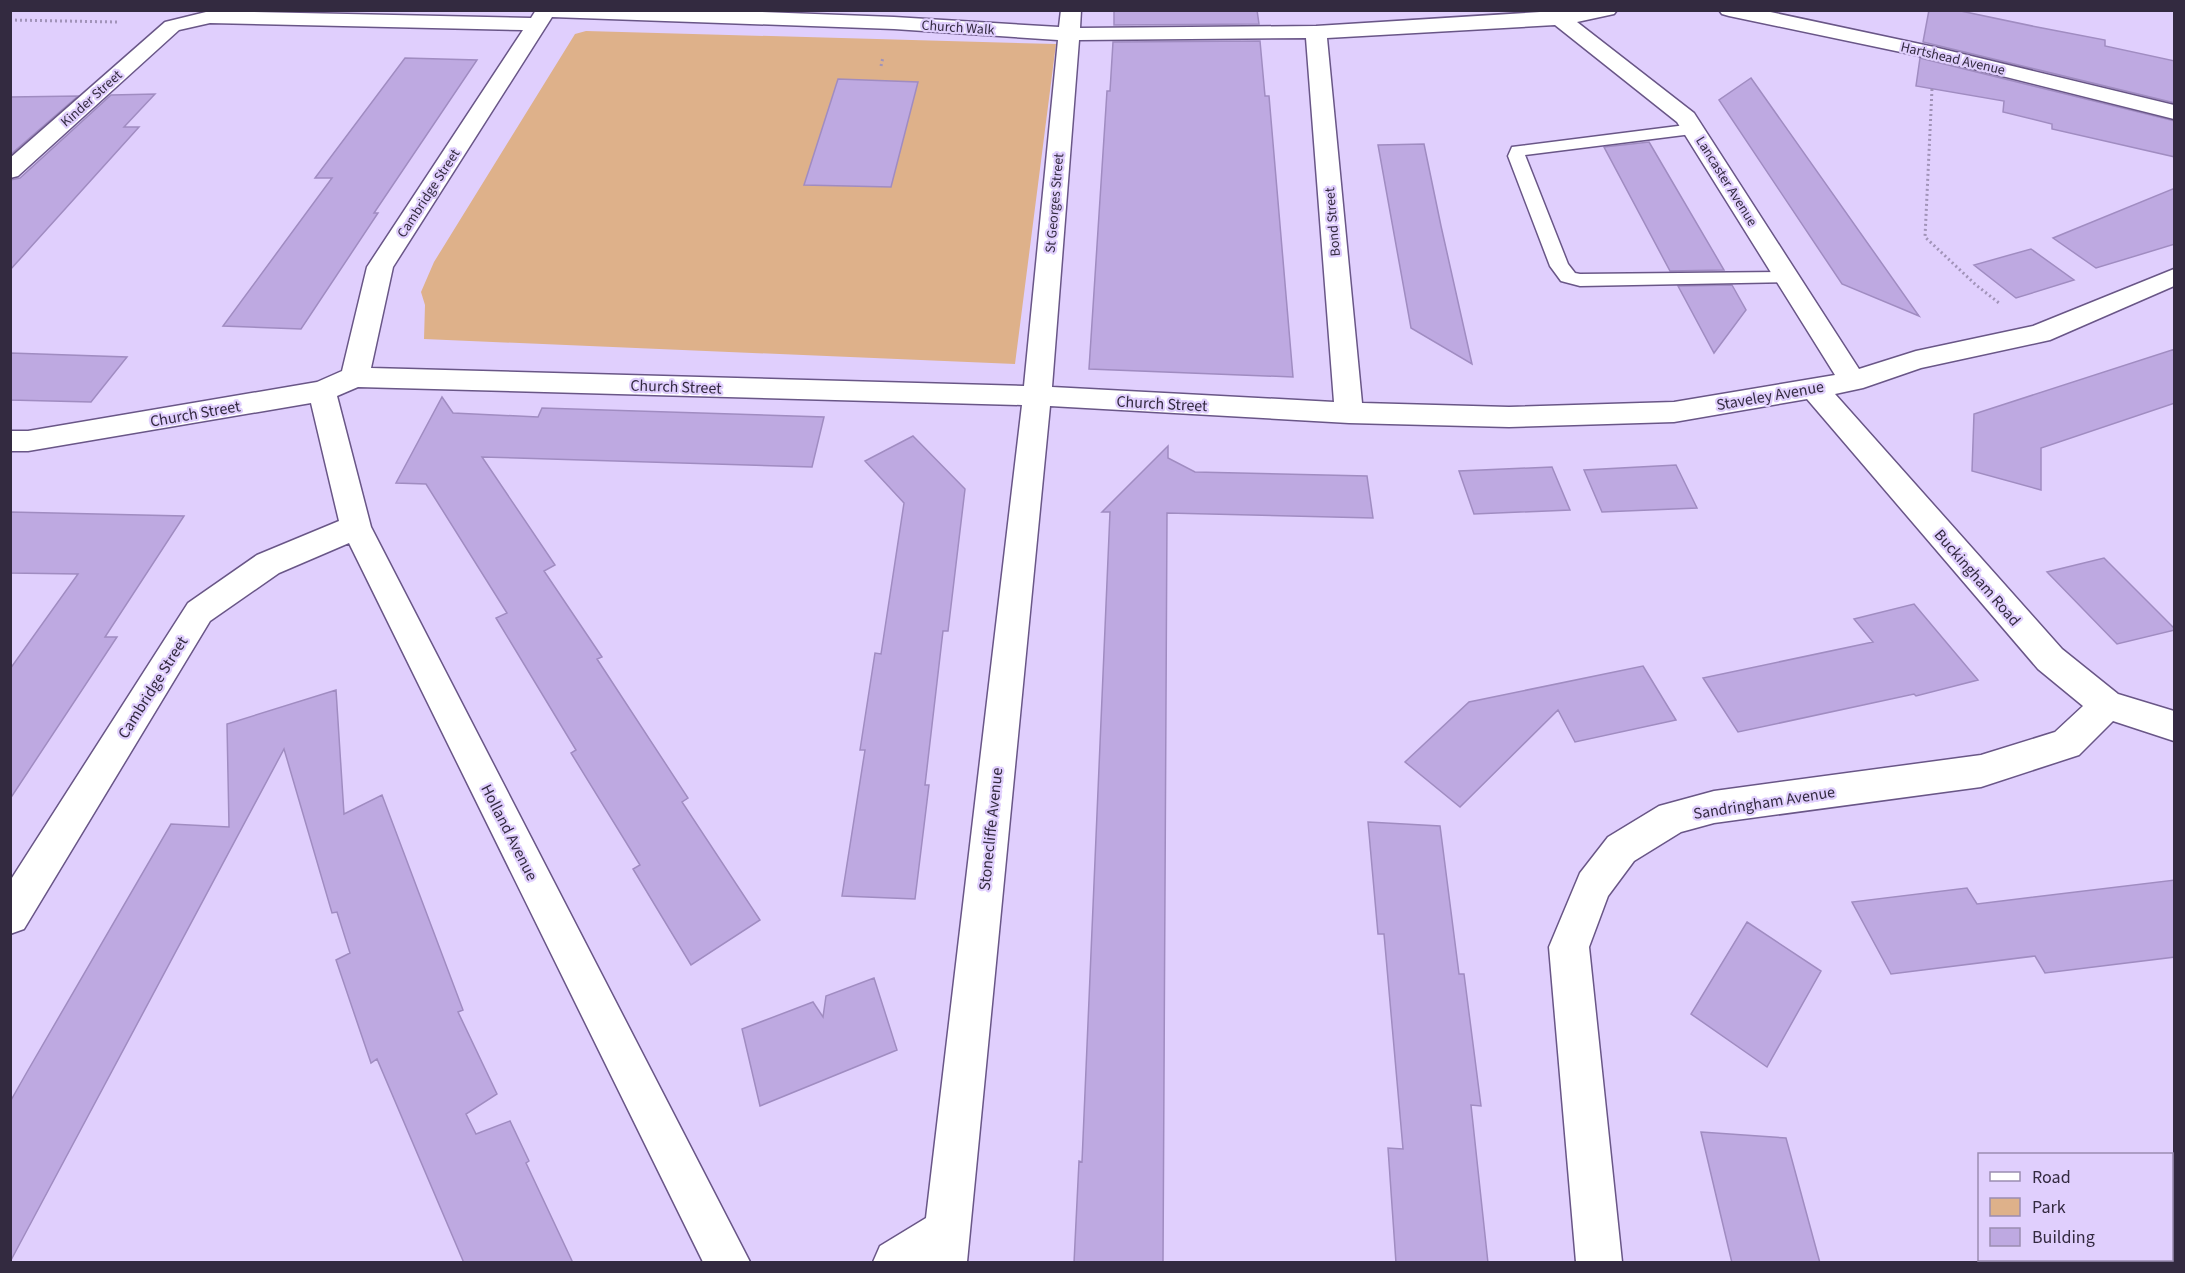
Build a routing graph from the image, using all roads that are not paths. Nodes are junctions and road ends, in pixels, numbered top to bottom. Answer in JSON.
{"nodes":[{"id":1,"x":1607,"y":10,"type":"edge"},
{"id":2,"x":1729,"y":10,"type":"edge"},
{"id":3,"x":214,"y":14,"type":"edge"},
{"id":4,"x":543,"y":15,"type":"edge"},
{"id":5,"x":1560,"y":19,"type":"junction"},
{"id":6,"x":1070,"y":22,"type":"edge"},
{"id":7,"x":172,"y":26,"type":"joint"},
{"id":8,"x":1316,"y":32,"type":"junction"},
{"id":9,"x":2175,"y":112,"type":"edge"},
{"id":10,"x":1694,"y":129,"type":"junction"},
{"id":11,"x":10,"y":171,"type":"edge"},
{"id":12,"x":1788,"y":278,"type":"junction"},
{"id":13,"x":2175,"y":278,"type":"edge"},
{"id":14,"x":1853,"y":381,"type":"junction"},
{"id":15,"x":338,"y":384,"type":"junction"},
{"id":16,"x":1813,"y":387,"type":"junction"},
{"id":17,"x":1037,"y":396,"type":"junction"},
{"id":18,"x":1349,"y":413,"type":"junction"},
{"id":19,"x":10,"y":441,"type":"edge"},
{"id":20,"x":357,"y":526,"type":"junction"},
{"id":21,"x":2107,"y":705,"type":"junction"},
{"id":22,"x":2175,"y":726,"type":"edge"},
{"id":23,"x":10,"y":916,"type":"edge"},
{"id":24,"x":945,"y":1247,"type":"edge"},
{"id":25,"x":727,"y":1263,"type":"edge"},
{"id":26,"x":896,"y":1263,"type":"edge"},
{"id":27,"x":1599,"y":1263,"type":"edge"}],
"edges":[{"from":1,"to":5,"type":"street","name":"Church Walk"},
{"from":2,"to":9,"type":"street","name":"Hartshead Avenue"},
{"from":3,"to":4,"type":"street","name":"Church Walk"},
{"from":3,"to":7,"type":"street","name":"Church Walk"},
{"from":4,"to":6,"type":"street","name":"Church Walk"},
{"from":4,"to":15,"type":"street","name":"Cambridge Street"},
{"from":5,"to":8,"type":"street","name":"Church Walk"},
{"from":5,"to":10,"type":"street","name":"Lancaster Avenue"},
{"from":6,"to":8,"type":"street","name":"Church Walk"},
{"from":6,"to":17,"type":"street","name":"St Georges Street"},
{"from":7,"to":11,"type":"street","name":"Kinder Street"},
{"from":8,"to":18,"type":"street","name":"Bond Street"},
{"from":10,"to":12,"type":"street","name":"Lancaster Avenue"},
{"from":10,"to":12,"type":"lane"},
{"from":12,"to":14,"type":"street","name":"Lancaster Avenue"},
{"from":13,"to":14,"type":"street","name":"Staveley Avenue"},
{"from":14,"to":16,"type":"street","name":"Staveley Avenue"},
{"from":15,"to":17,"type":"street","name":"Church Street"},
{"from":15,"to":19,"type":"street","name":"Church Street"},
{"from":15,"to":20,"type":"street","name":"Holland Avenue"},
{"from":16,"to":18,"type":"street","name":"Staveley Avenue"},
{"from":16,"to":21,"type":"street","name":"Buckingham Road"},
{"from":17,"to":18,"type":"street","name":"Church Street"},
{"from":17,"to":24,"type":"street","name":"Stonecliffe Avenue"},
{"from":20,"to":23,"type":"street","name":"Cambridge Street"},
{"from":20,"to":25,"type":"street","name":"Holland Avenue"},
{"from":21,"to":22,"type":"street","name":"Buckingham Road"},
{"from":21,"to":27,"type":"street","name":"Sandringham Avenue"},
{"from":24,"to":26,"type":"street"}]}
